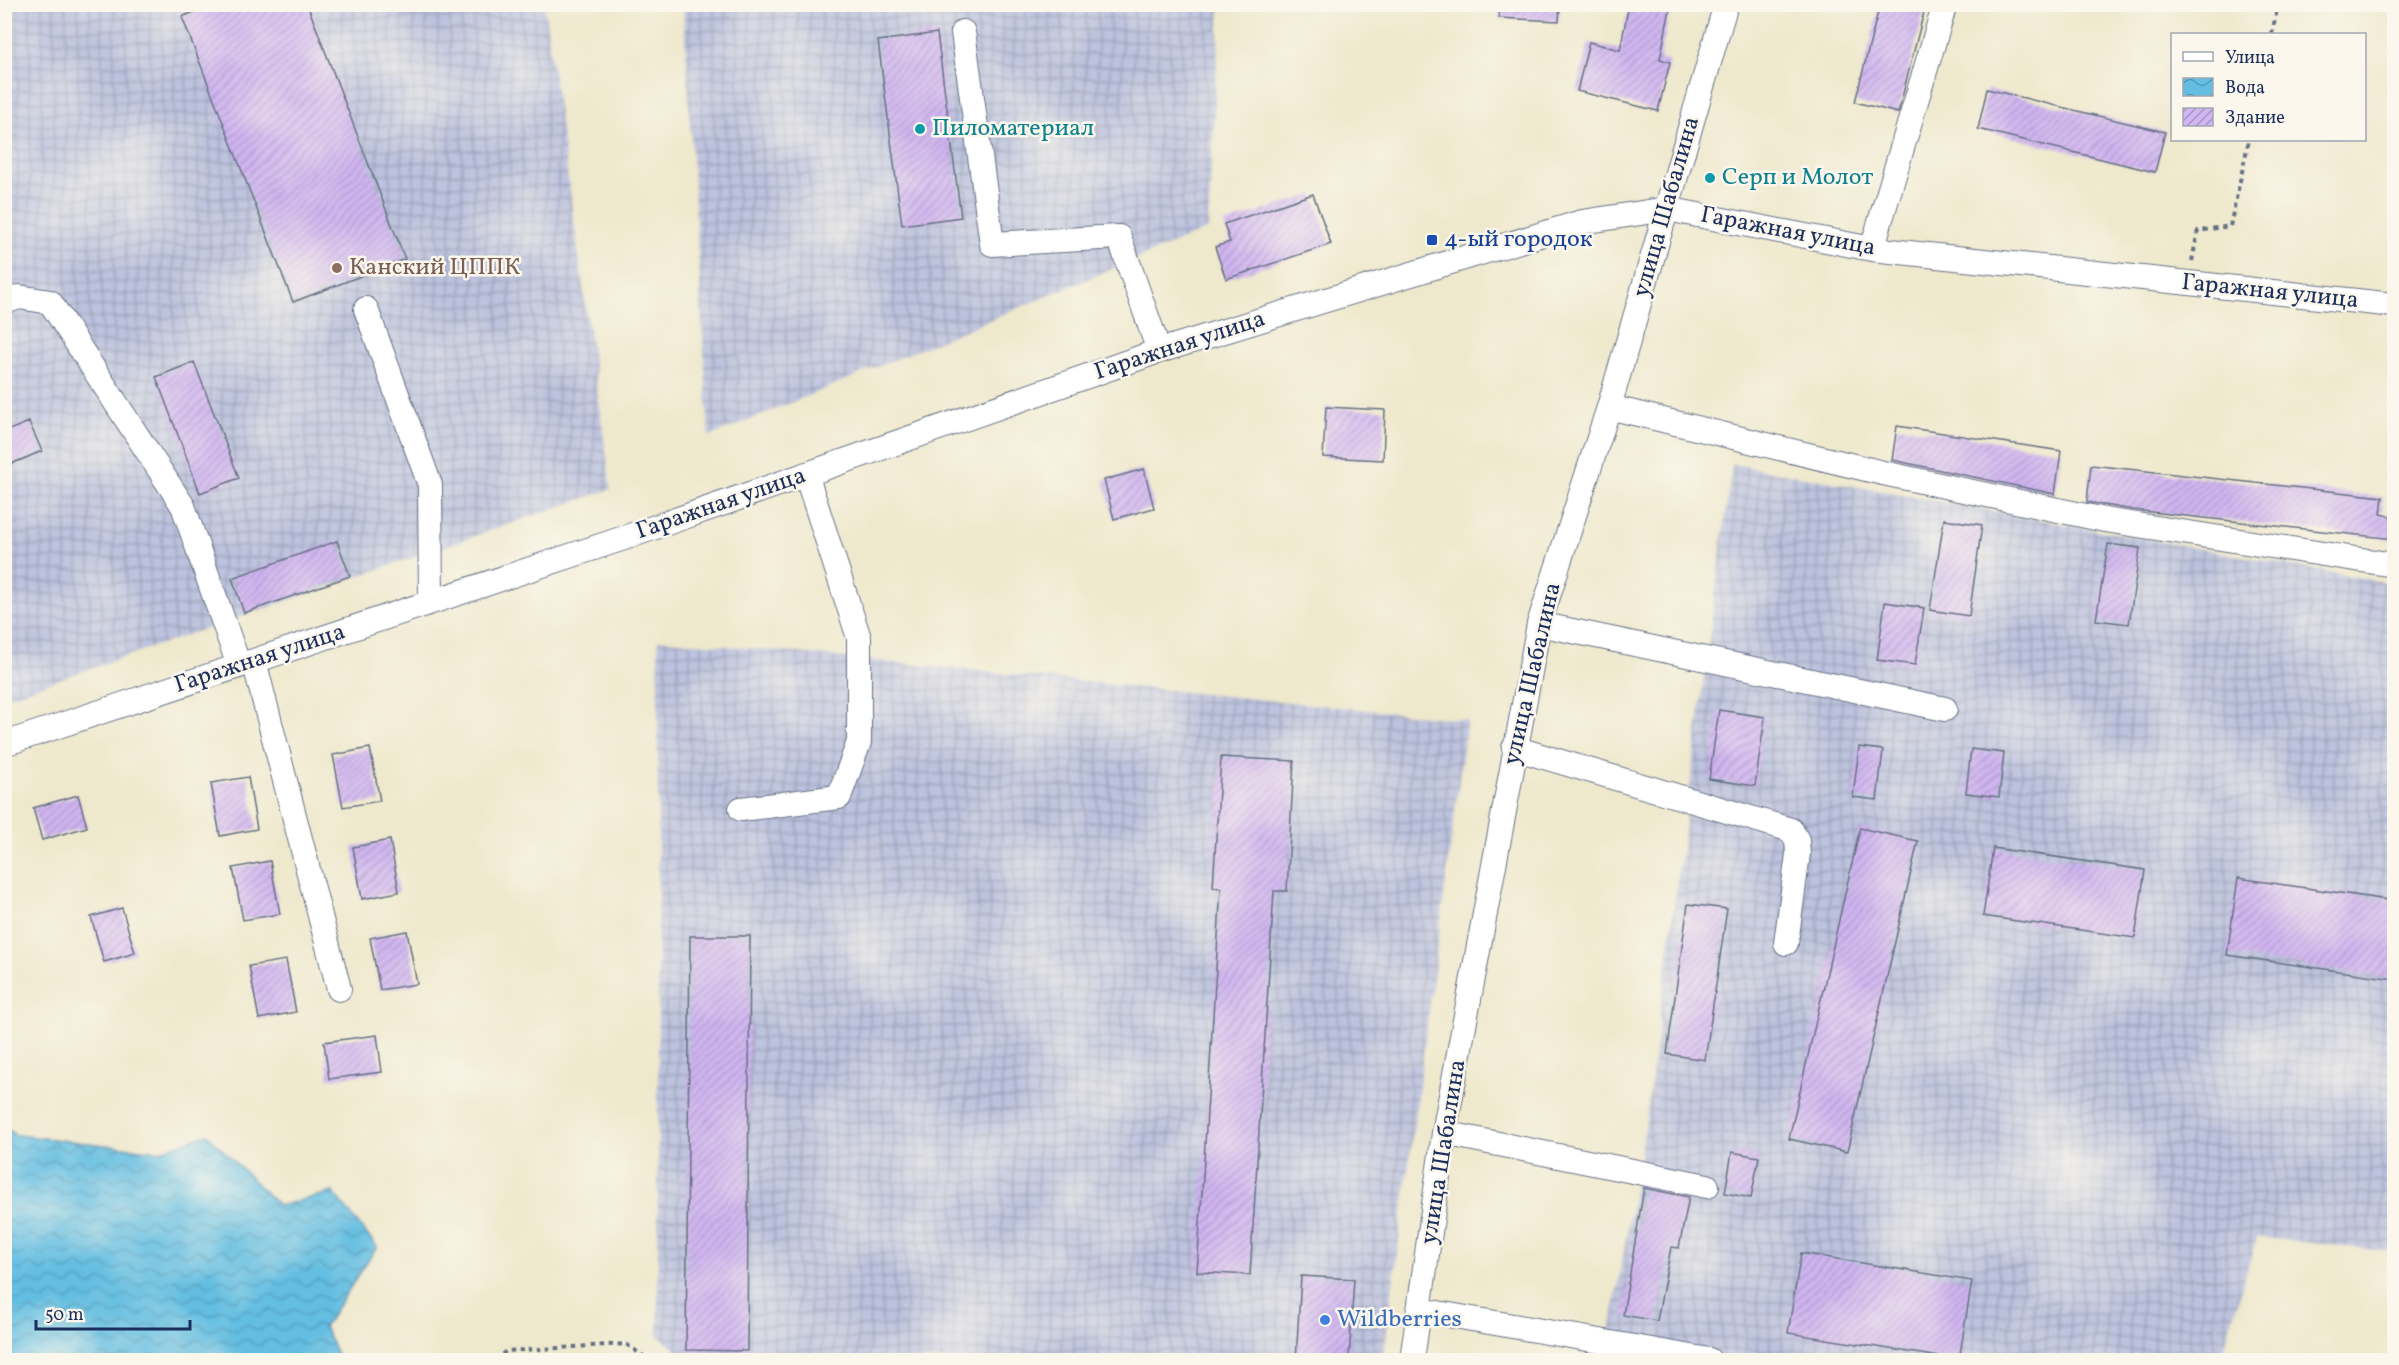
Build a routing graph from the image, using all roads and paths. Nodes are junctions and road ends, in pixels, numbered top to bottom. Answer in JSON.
{"nodes":[{"id":1,"x":1714,"y":4,"type":"edge"},
{"id":2,"x":1726,"y":4,"type":"edge"},
{"id":3,"x":1945,"y":4,"type":"edge"},
{"id":4,"x":2278,"y":4,"type":"edge"},
{"id":5,"x":963,"y":32,"type":"dead end"},
{"id":6,"x":2272,"y":33,"type":"edge"},
{"id":7,"x":1718,"y":34,"type":"junction"},
{"id":8,"x":2249,"y":141,"type":"edge"},
{"id":9,"x":1667,"y":208,"type":"junction"},
{"id":10,"x":1872,"y":249,"type":"junction"},
{"id":11,"x":2188,"y":284,"type":"junction"},
{"id":12,"x":4,"y":302,"type":"edge"},
{"id":13,"x":2394,"y":304,"type":"edge"},
{"id":14,"x":366,"y":309,"type":"dead end"},
{"id":15,"x":1159,"y":351,"type":"junction"},
{"id":16,"x":1609,"y":407,"type":"junction"},
{"id":17,"x":806,"y":474,"type":"junction"},
{"id":18,"x":2394,"y":565,"type":"edge"},
{"id":19,"x":431,"y":602,"type":"junction"},
{"id":20,"x":1539,"y":624,"type":"junction"},
{"id":21,"x":246,"y":663,"type":"junction"},
{"id":22,"x":1945,"y":709,"type":"dead end"},
{"id":23,"x":4,"y":744,"type":"edge"},
{"id":24,"x":1514,"y":748,"type":"junction"},
{"id":25,"x":741,"y":809,"type":"dead end"},
{"id":26,"x":1786,"y":943,"type":"dead end"},
{"id":27,"x":339,"y":989,"type":"dead end"},
{"id":28,"x":1444,"y":1133,"type":"junction"},
{"id":29,"x":1707,"y":1186,"type":"dead end"},
{"id":30,"x":1420,"y":1310,"type":"junction"},
{"id":31,"x":495,"y":1360,"type":"edge"},
{"id":32,"x":649,"y":1360,"type":"edge"},
{"id":33,"x":1412,"y":1360,"type":"edge"},
{"id":34,"x":1709,"y":1360,"type":"edge"}],
"edges":[{"from":1,"to":7,"type":"street"},
{"from":2,"to":7,"type":"street","name":"улица Шабалина"},
{"from":3,"to":10,"type":"street"},
{"from":4,"to":6,"type":"path"},
{"from":5,"to":15,"type":"street"},
{"from":7,"to":9,"type":"street","name":"улица Шабалина"},
{"from":8,"to":11,"type":"path"},
{"from":9,"to":10,"type":"street","name":"Гаражная улица"},
{"from":9,"to":15,"type":"street","name":"Гаражная улица"},
{"from":9,"to":16,"type":"street","name":"улица Шабалина"},
{"from":10,"to":11,"type":"street","name":"Гаражная улица"},
{"from":11,"to":13,"type":"street","name":"Гаражная улица"},
{"from":12,"to":21,"type":"street"},
{"from":14,"to":19,"type":"street"},
{"from":15,"to":17,"type":"street","name":"Гаражная улица"},
{"from":16,"to":18,"type":"street"},
{"from":16,"to":20,"type":"street","name":"улица Шабалина"},
{"from":17,"to":19,"type":"street","name":"Гаражная улица"},
{"from":17,"to":25,"type":"street"},
{"from":19,"to":21,"type":"street","name":"Гаражная улица"},
{"from":20,"to":22,"type":"street"},
{"from":20,"to":24,"type":"street","name":"улица Шабалина"},
{"from":21,"to":23,"type":"street","name":"Гаражная улица"},
{"from":21,"to":27,"type":"street"},
{"from":24,"to":26,"type":"street"},
{"from":24,"to":28,"type":"street","name":"улица Шабалина"},
{"from":28,"to":29,"type":"street"},
{"from":28,"to":30,"type":"street","name":"улица Шабалина"},
{"from":30,"to":33,"type":"street","name":"улица Шабалина"},
{"from":30,"to":34,"type":"street"},
{"from":31,"to":32,"type":"path"}]}
